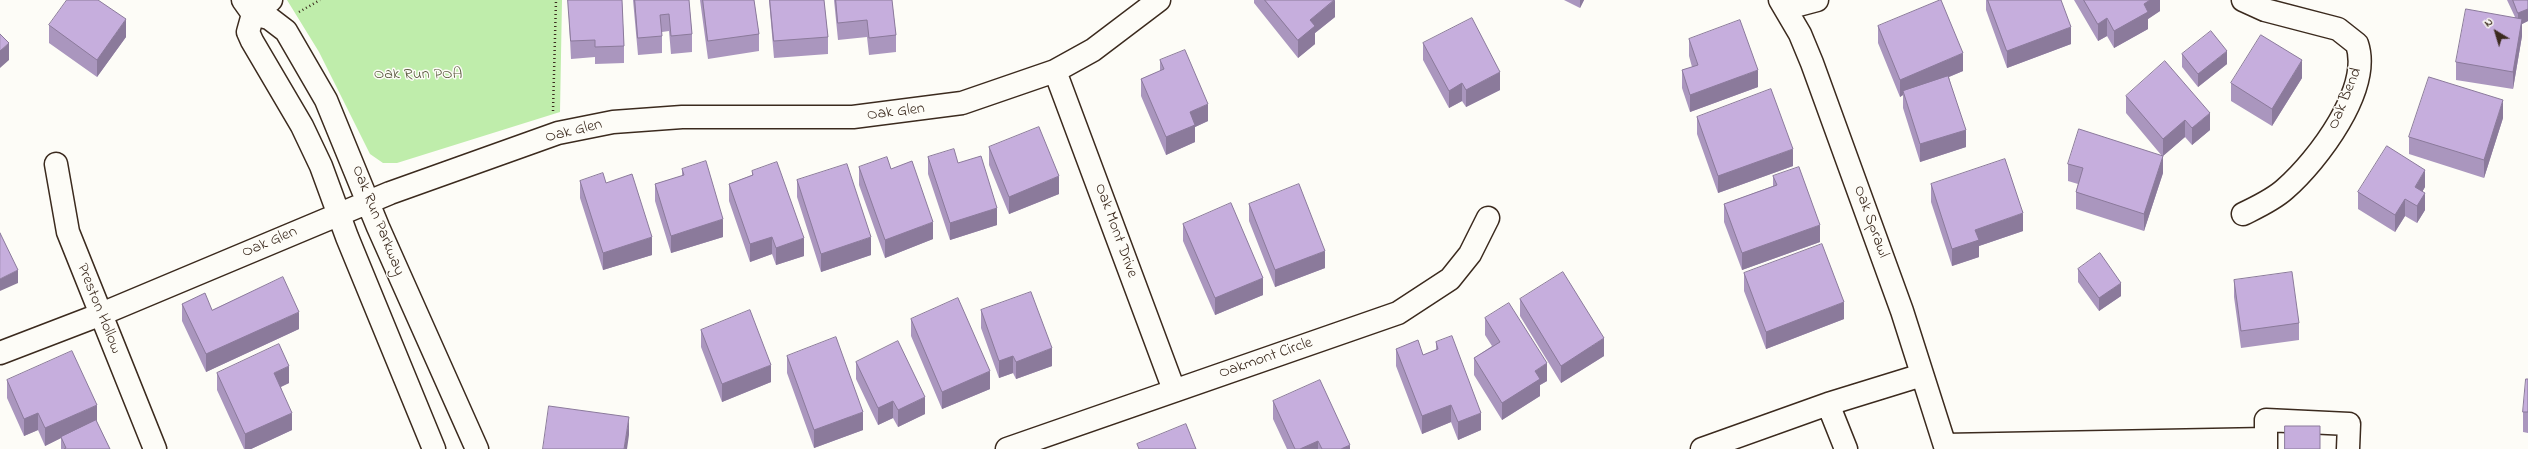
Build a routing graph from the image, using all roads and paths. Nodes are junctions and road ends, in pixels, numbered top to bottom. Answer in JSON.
{"nodes":[{"id":1,"x":271,"y":0,"type":"edge"},
{"id":2,"x":320,"y":0,"type":"edge"},
{"id":3,"x":556,"y":0,"type":"edge"},
{"id":4,"x":1159,"y":0,"type":"edge"},
{"id":5,"x":1817,"y":0,"type":"edge"},
{"id":6,"x":2243,"y":0,"type":"edge"},
{"id":7,"x":1784,"y":4,"type":"edge"},
{"id":8,"x":248,"y":7,"type":"edge"},
{"id":9,"x":299,"y":13,"type":"dead end"},
{"id":10,"x":1055,"y":72,"type":"junction"},
{"id":11,"x":553,"y":111,"type":"dead end"},
{"id":12,"x":56,"y":164,"type":"dead end"},
{"id":13,"x":368,"y":202,"type":"junction"},
{"id":14,"x":339,"y":214,"type":"junction"},
{"id":15,"x":2243,"y":214,"type":"dead end"},
{"id":16,"x":1488,"y":218,"type":"dead end"},
{"id":17,"x":99,"y":315,"type":"junction"},
{"id":18,"x":0,"y":353,"type":"edge"},
{"id":19,"x":1922,"y":375,"type":"junction"},
{"id":20,"x":1174,"y":390,"type":"junction"},
{"id":21,"x":1828,"y":404,"type":"junction"},
{"id":22,"x":2266,"y":444,"type":"edge"},
{"id":23,"x":2025,"y":445,"type":"edge"},
{"id":24,"x":1946,"y":447,"type":"edge"},
{"id":25,"x":155,"y":449,"type":"edge"},
{"id":26,"x":434,"y":449,"type":"edge"},
{"id":27,"x":477,"y":449,"type":"edge"},
{"id":28,"x":1007,"y":449,"type":"edge"},
{"id":29,"x":1702,"y":449,"type":"edge"},
{"id":30,"x":1846,"y":449,"type":"edge"},
{"id":31,"x":2348,"y":449,"type":"edge"}],
"edges":[{"from":1,"to":8,"type":"street"},
{"from":2,"to":9,"type":"path"},
{"from":3,"to":11,"type":"path"},
{"from":4,"to":10,"type":"street","name":"Oak Glen"},
{"from":5,"to":7,"type":"street"},
{"from":6,"to":15,"type":"street","name":"Oak Bend"},
{"from":7,"to":19,"type":"street","name":"Oak Sprawl"},
{"from":8,"to":13,"type":"street","name":"Oak Run Parkway"},
{"from":8,"to":14,"type":"street","name":"Oak Run Parkway"},
{"from":10,"to":13,"type":"street","name":"Oak Glen"},
{"from":10,"to":20,"type":"street","name":"Oak Mont Drive"},
{"from":12,"to":17,"type":"street","name":"Preston Hollow"},
{"from":13,"to":14,"type":"street","name":"Oak Glen"},
{"from":13,"to":27,"type":"street","name":"Oak Run Parkway"},
{"from":14,"to":17,"type":"street","name":"Oak Glen"},
{"from":14,"to":26,"type":"street","name":"Oak Run Parkway"},
{"from":16,"to":20,"type":"street","name":"Oakmont Circle"},
{"from":17,"to":18,"type":"street","name":"Oak Glen"},
{"from":17,"to":25,"type":"street","name":"Preston Hollow"},
{"from":19,"to":21,"type":"street"},
{"from":19,"to":24,"type":"street","name":"Oak Sprawl"},
{"from":20,"to":28,"type":"street","name":"Oakmont Circle"},
{"from":21,"to":29,"type":"street"},
{"from":21,"to":30,"type":"street"},
{"from":22,"to":23,"type":"street"},
{"from":22,"to":31,"type":"street"},
{"from":23,"to":24,"type":"street"}]}
